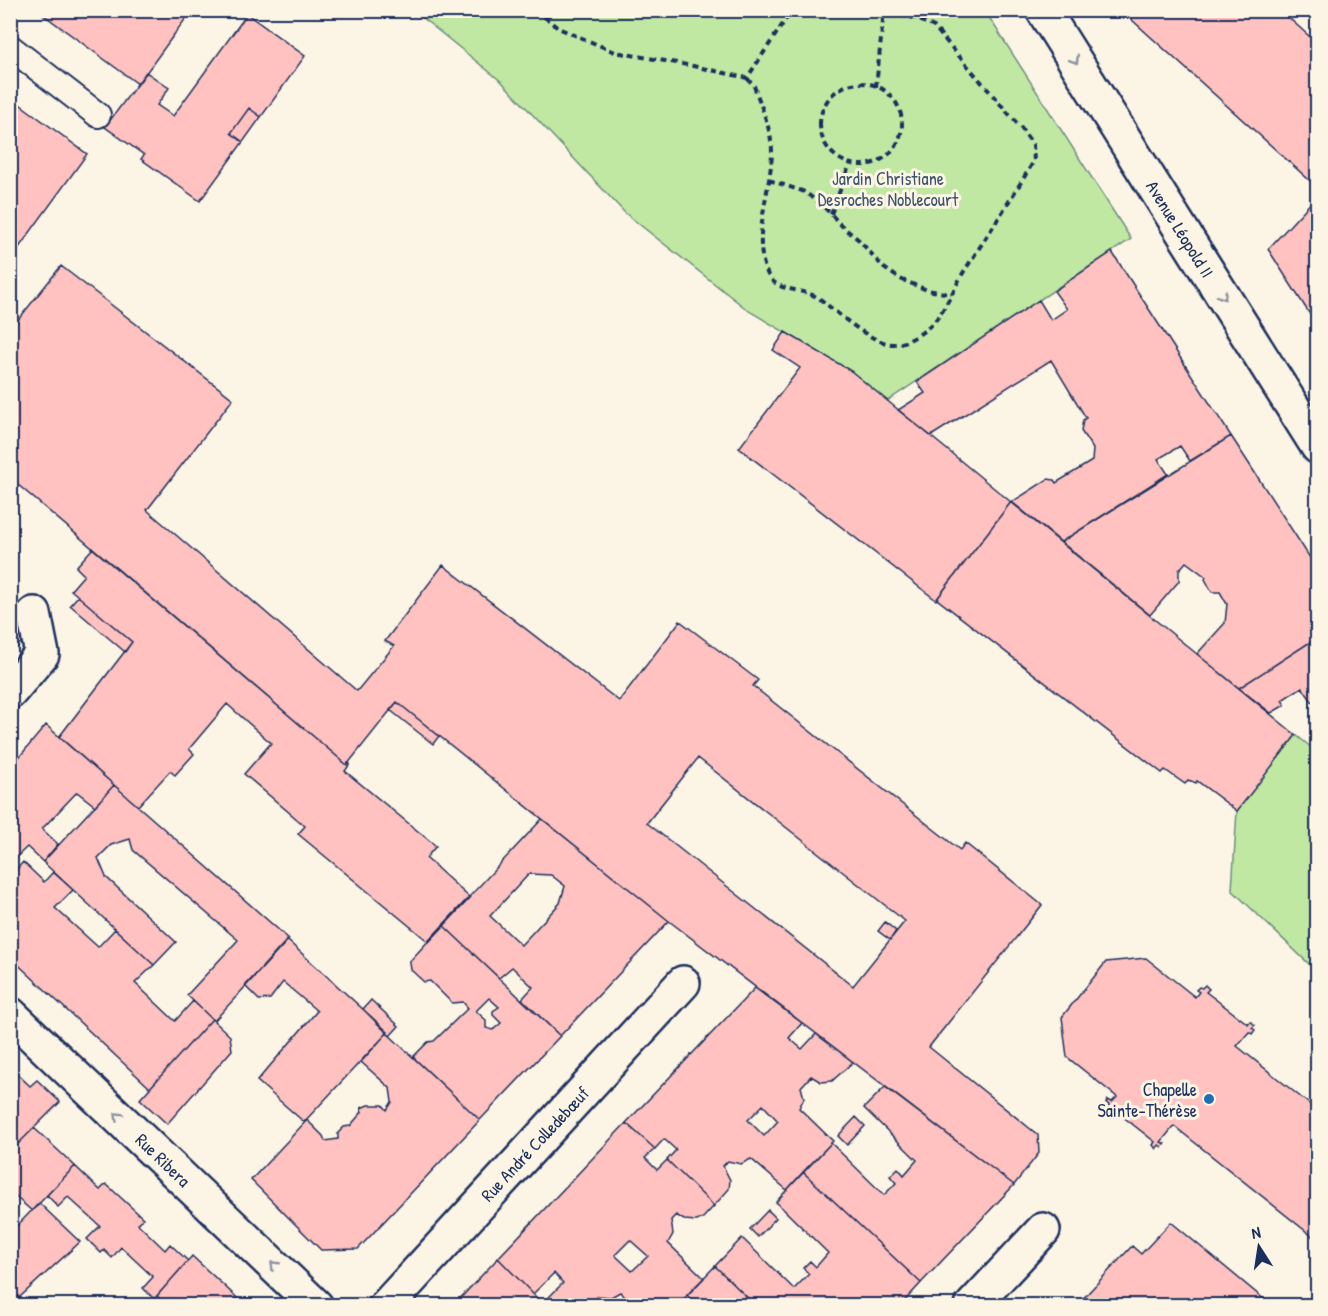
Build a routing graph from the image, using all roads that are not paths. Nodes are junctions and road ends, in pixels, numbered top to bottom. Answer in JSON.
{"nodes":[{"id":1,"x":1043,"y":10,"type":"edge"},
{"id":2,"x":10,"y":47,"type":"edge"},
{"id":3,"x":98,"y":115,"type":"dead end"},
{"id":4,"x":1317,"y":447,"type":"edge"},
{"id":5,"x":34,"y":614,"type":"dead end"},
{"id":6,"x":10,"y":692,"type":"edge"},
{"id":7,"x":683,"y":983,"type":"dead end"},
{"id":8,"x":10,"y":1014,"type":"edge"},
{"id":9,"x":1043,"y":1230,"type":"dead end"},
{"id":10,"x":316,"y":1305,"type":"edge"},
{"id":11,"x":386,"y":1305,"type":"edge"},
{"id":12,"x":972,"y":1305,"type":"edge"}],
"edges":[{"from":1,"to":4,"type":"street","name":"Avenue Léopold II","one_way":true},
{"from":2,"to":3,"type":"lane"},
{"from":5,"to":6,"type":"street"},
{"from":7,"to":11,"type":"street","name":"Rue André Colledebœuf"},
{"from":10,"to":8,"type":"street","name":"Rue Ribera","one_way":true},
{"from":9,"to":12,"type":"street"}]}
